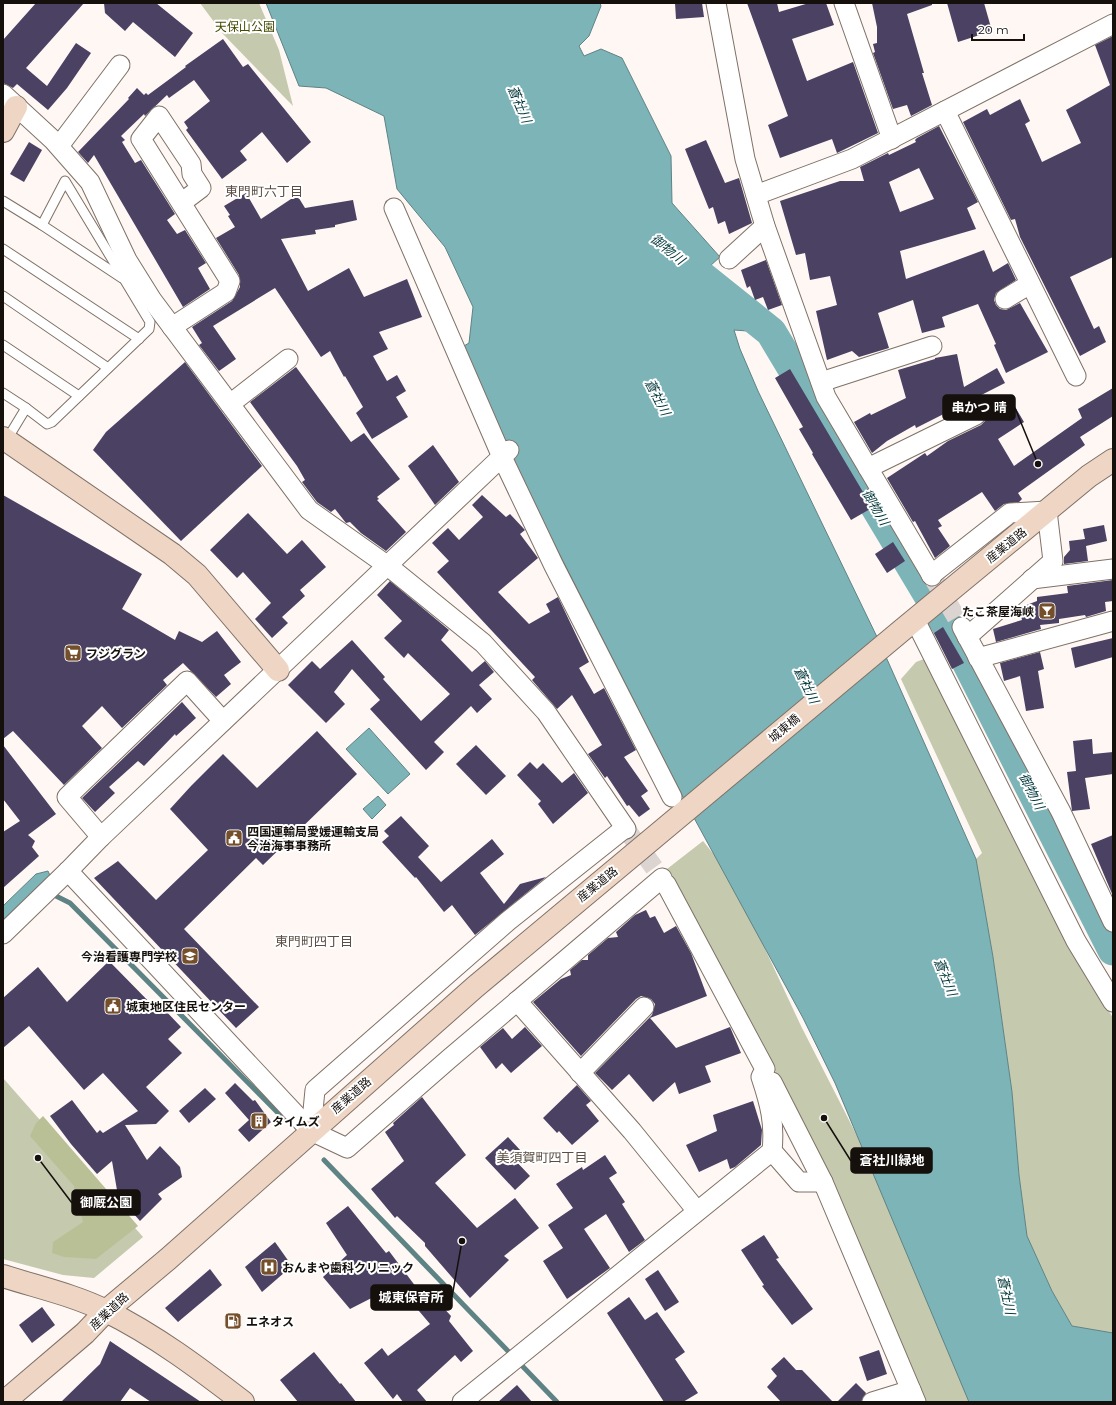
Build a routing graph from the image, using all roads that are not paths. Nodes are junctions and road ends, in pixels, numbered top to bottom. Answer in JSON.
{"nodes":[{"id":1,"x":716,"y":3,"type":"edge"},
{"id":2,"x":844,"y":3,"type":"edge"},
{"id":3,"x":1113,"y":24,"type":"edge"},
{"id":4,"x":120,"y":65,"type":"dead end"},
{"id":5,"x":10,"y":101,"type":"edge"},
{"id":6,"x":945,"y":112,"type":"junction"},
{"id":7,"x":3,"y":131,"type":"edge"},
{"id":8,"x":892,"y":139,"type":"junction"},
{"id":9,"x":59,"y":146,"type":"junction"},
{"id":10,"x":756,"y":195,"type":"junction"},
{"id":11,"x":181,"y":203,"type":"dead end"},
{"id":12,"x":4,"y":205,"type":"edge"},
{"id":13,"x":394,"y":208,"type":"dead end"},
{"id":14,"x":42,"y":225,"type":"junction"},
{"id":15,"x":765,"y":226,"type":"junction"},
{"id":16,"x":3,"y":249,"type":"edge"},
{"id":17,"x":729,"y":259,"type":"dead end"},
{"id":18,"x":125,"y":280,"type":"junction"},
{"id":19,"x":1030,"y":284,"type":"junction"},
{"id":20,"x":3,"y":296,"type":"edge"},
{"id":21,"x":1005,"y":299,"type":"dead end"},
{"id":22,"x":172,"y":327,"type":"junction"},
{"id":23,"x":138,"y":339,"type":"junction"},
{"id":24,"x":3,"y":345,"type":"edge"},
{"id":25,"x":932,"y":346,"type":"dead end"},
{"id":26,"x":288,"y":359,"type":"dead end"},
{"id":27,"x":108,"y":368,"type":"junction"},
{"id":28,"x":1076,"y":376,"type":"dead end"},
{"id":29,"x":821,"y":382,"type":"junction"},
{"id":30,"x":3,"y":392,"type":"edge"},
{"id":31,"x":79,"y":396,"type":"junction"},
{"id":32,"x":230,"y":404,"type":"junction"},
{"id":33,"x":26,"y":408,"type":"junction"},
{"id":34,"x":976,"y":415,"type":"dead end"},
{"id":35,"x":4,"y":441,"type":"edge"},
{"id":36,"x":506,"y":453,"type":"junction"},
{"id":37,"x":1113,"y":460,"type":"edge"},
{"id":38,"x":868,"y":468,"type":"junction"},
{"id":39,"x":1047,"y":511,"type":"junction"},
{"id":40,"x":388,"y":566,"type":"junction"},
{"id":41,"x":1113,"y":569,"type":"edge"},
{"id":42,"x":1032,"y":579,"type":"junction"},
{"id":43,"x":1113,"y":621,"type":"edge"},
{"id":44,"x":908,"y":625,"type":"junction"},
{"id":45,"x":978,"y":658,"type":"junction"},
{"id":46,"x":278,"y":670,"type":"junction"},
{"id":47,"x":224,"y":721,"type":"junction"},
{"id":48,"x":679,"y":804,"type":"junction"},
{"id":49,"x":101,"y":837,"type":"junction"},
{"id":50,"x":68,"y":871,"type":"junction"},
{"id":51,"x":1113,"y":922,"type":"edge"},
{"id":52,"x":3,"y":934,"type":"edge"},
{"id":53,"x":517,"y":1001,"type":"junction"},
{"id":54,"x":1113,"y":1002,"type":"edge"},
{"id":55,"x":644,"y":1007,"type":"dead end"},
{"id":56,"x":765,"y":1069,"type":"junction"},
{"id":57,"x":580,"y":1073,"type":"junction"},
{"id":58,"x":311,"y":1131,"type":"junction"},
{"id":59,"x":772,"y":1151,"type":"junction"},
{"id":60,"x":823,"y":1182,"type":"junction"},
{"id":61,"x":697,"y":1212,"type":"junction"},
{"id":62,"x":3,"y":1276,"type":"edge"},
{"id":63,"x":106,"y":1311,"type":"junction"},
{"id":64,"x":913,"y":1396,"type":"edge"},
{"id":65,"x":232,"y":1399,"type":"edge"},
{"id":66,"x":6,"y":1402,"type":"edge"},
{"id":67,"x":462,"y":1402,"type":"edge"},
{"id":68,"x":872,"y":1402,"type":"edge"}],
"edges":[{"from":1,"to":10,"type":"street"},
{"from":2,"to":8,"type":"street"},
{"from":3,"to":6,"type":"street"},
{"from":4,"to":9,"type":"street"},
{"from":5,"to":7,"type":"street"},
{"from":5,"to":9,"type":"street"},
{"from":6,"to":8,"type":"street"},
{"from":6,"to":19,"type":"street"},
{"from":8,"to":10,"type":"street"},
{"from":9,"to":22,"type":"street"},
{"from":10,"to":15,"type":"street"},
{"from":11,"to":22,"type":"street"},
{"from":12,"to":14,"type":"lane"},
{"from":13,"to":36,"type":"street"},
{"from":14,"to":18,"type":"lane"},
{"from":14,"to":18,"type":"lane"},
{"from":15,"to":17,"type":"street"},
{"from":15,"to":29,"type":"street"},
{"from":16,"to":23,"type":"lane"},
{"from":18,"to":23,"type":"lane"},
{"from":19,"to":21,"type":"street"},
{"from":19,"to":28,"type":"street"},
{"from":20,"to":27,"type":"lane"},
{"from":22,"to":32,"type":"street"},
{"from":23,"to":27,"type":"lane"},
{"from":24,"to":31,"type":"lane"},
{"from":25,"to":29,"type":"street"},
{"from":26,"to":32,"type":"street"},
{"from":27,"to":31,"type":"lane"},
{"from":29,"to":38,"type":"street"},
{"from":30,"to":33,"type":"lane"},
{"from":31,"to":33,"type":"lane"},
{"from":32,"to":40,"type":"street"},
{"from":33,"to":35,"type":"lane"},
{"from":34,"to":38,"type":"street"},
{"from":35,"to":46,"type":"street"},
{"from":36,"to":40,"type":"street"},
{"from":36,"to":48,"type":"street"},
{"from":37,"to":39,"type":"street","name":"産業道路"},
{"from":38,"to":39,"type":"street"},
{"from":39,"to":42,"type":"street"},
{"from":39,"to":44,"type":"street","name":"産業道路"},
{"from":40,"to":46,"type":"street"},
{"from":40,"to":58,"type":"street"},
{"from":41,"to":42,"type":"street"},
{"from":42,"to":45,"type":"street"},
{"from":43,"to":45,"type":"street"},
{"from":44,"to":48,"type":"street","name":"城東橋"},
{"from":44,"to":54,"type":"street"},
{"from":45,"to":51,"type":"street"},
{"from":46,"to":47,"type":"street"},
{"from":47,"to":49,"type":"street"},
{"from":47,"to":49,"type":"street"},
{"from":48,"to":58,"type":"street","name":"産業道路"},
{"from":49,"to":50,"type":"street"},
{"from":50,"to":52,"type":"street"},
{"from":50,"to":58,"type":"street"},
{"from":53,"to":56,"type":"street"},
{"from":53,"to":57,"type":"street"},
{"from":53,"to":58,"type":"street"},
{"from":55,"to":57,"type":"street"},
{"from":56,"to":59,"type":"street"},
{"from":56,"to":60,"type":"street"},
{"from":57,"to":61,"type":"street"},
{"from":58,"to":63,"type":"street","name":"産業道路"},
{"from":59,"to":60,"type":"street"},
{"from":59,"to":61,"type":"street"},
{"from":60,"to":64,"type":"street"},
{"from":61,"to":67,"type":"street"},
{"from":62,"to":63,"type":"street"},
{"from":63,"to":65,"type":"street"},
{"from":63,"to":66,"type":"street","name":"産業道路"},
{"from":64,"to":68,"type":"street"}]}
